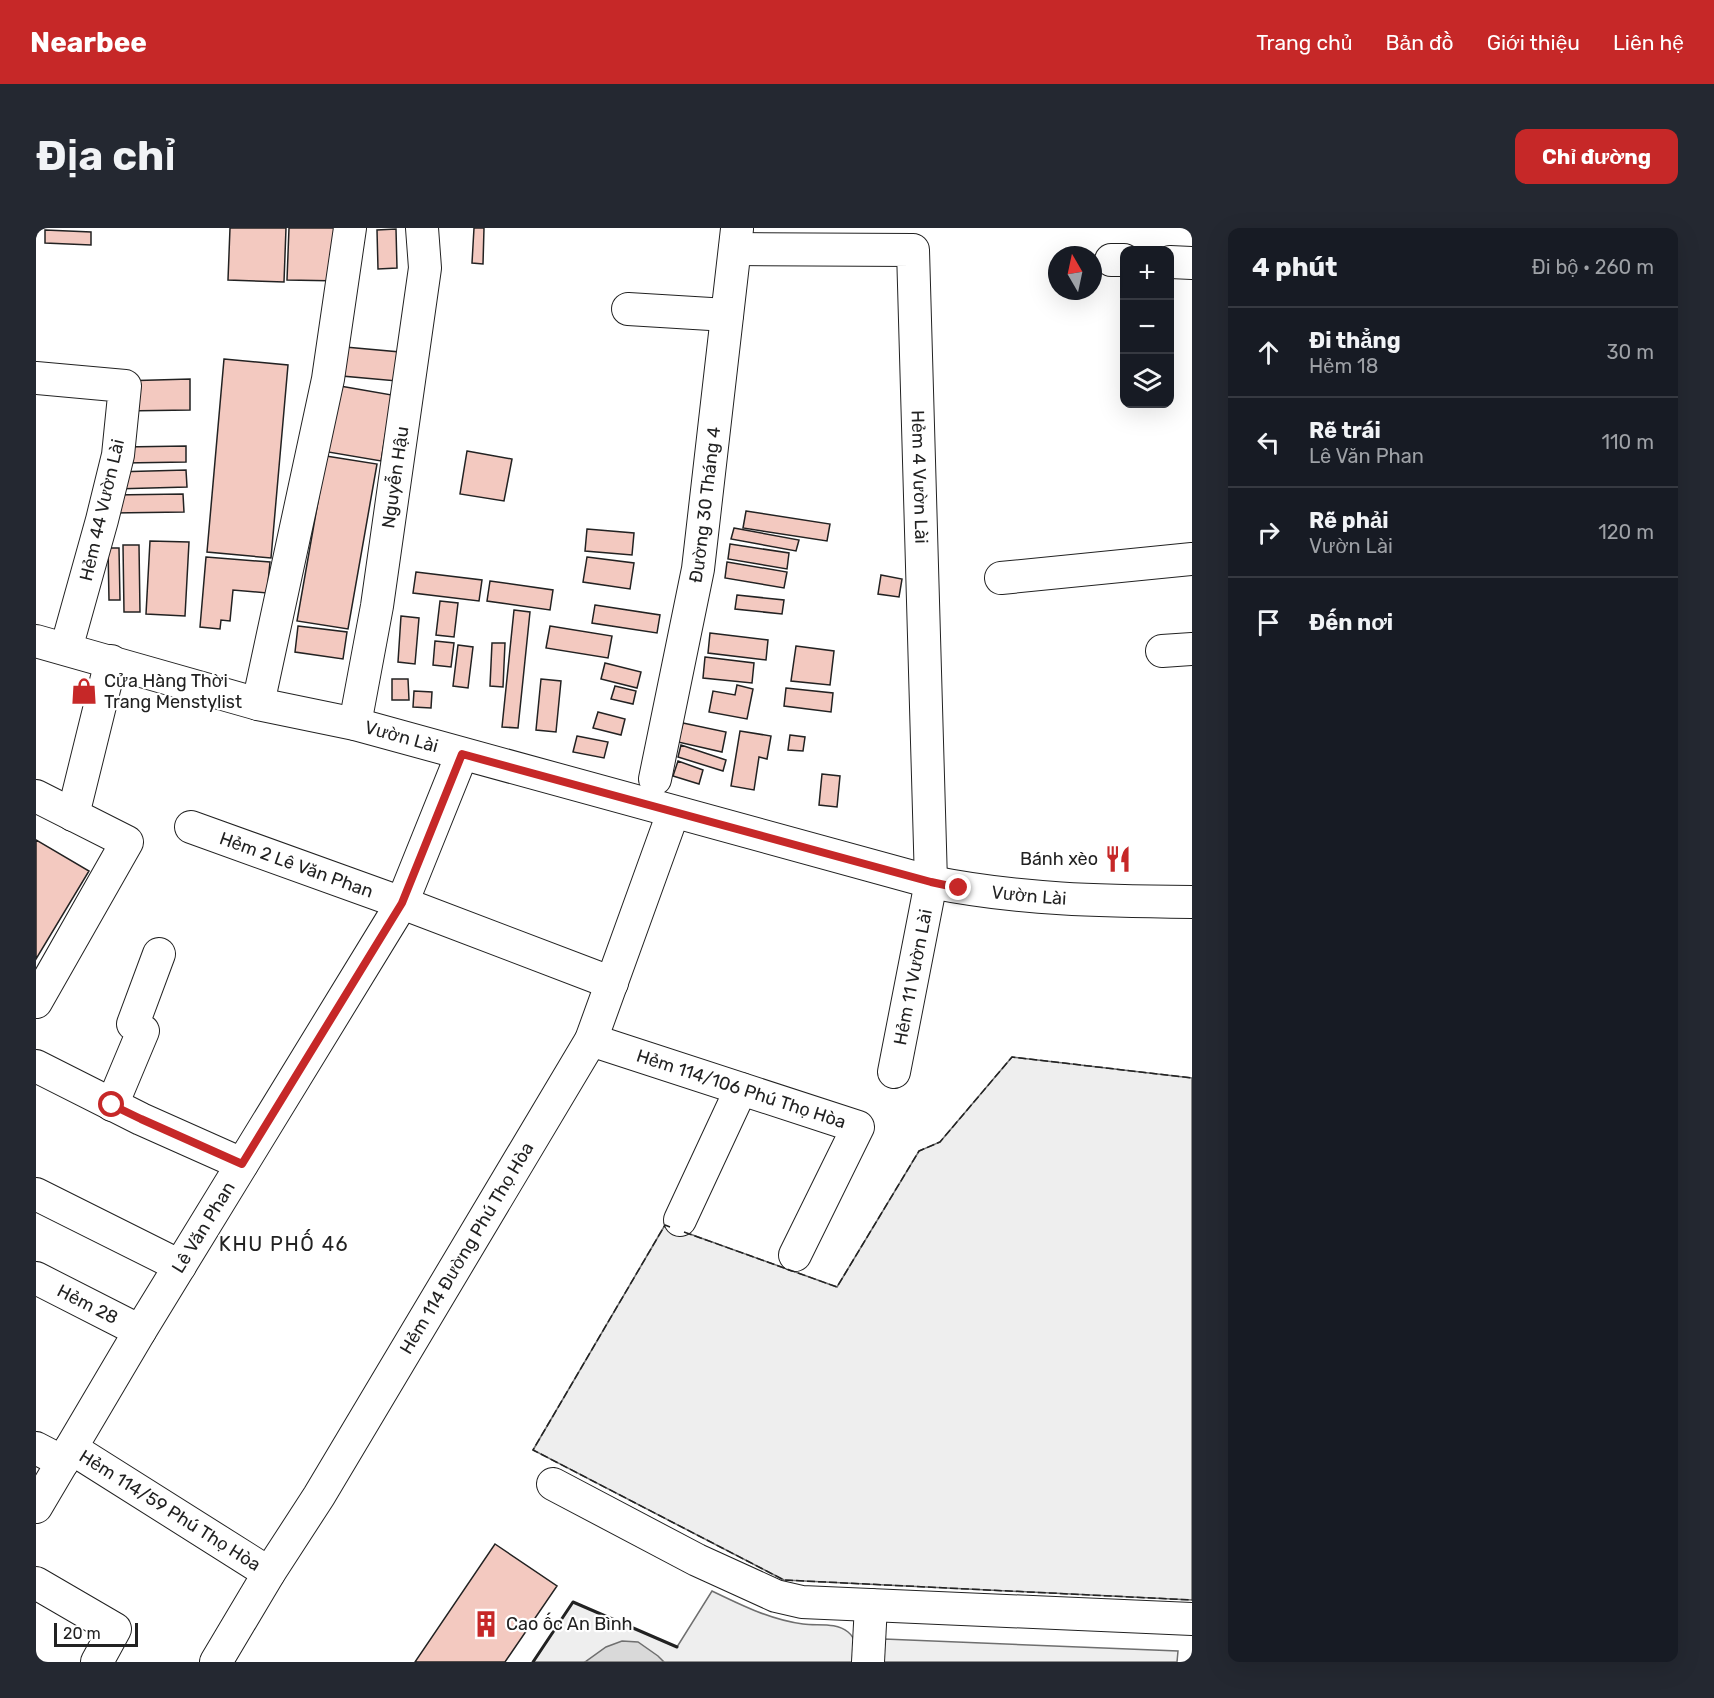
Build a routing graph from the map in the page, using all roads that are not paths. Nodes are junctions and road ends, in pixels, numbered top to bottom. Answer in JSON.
{"nodes":[{"id":1,"x":350,"y":228,"type":"edge"},
{"id":2,"x":422,"y":228,"type":"edge"},
{"id":3,"x":736,"y":238,"type":"edge"},
{"id":4,"x":1174,"y":262,"type":"edge"},
{"id":5,"x":1192,"y":263,"type":"edge"},
{"id":6,"x":628,"y":309,"type":"dead end"},
{"id":7,"x":727,"y":315,"type":"junction"},
{"id":8,"x":36,"y":378,"type":"edge"},
{"id":9,"x":1192,"y":559,"type":"edge"},
{"id":10,"x":1001,"y":578,"type":"dead end"},
{"id":11,"x":36,"y":641,"type":"edge"},
{"id":12,"x":66,"y":649,"type":"junction"},
{"id":13,"x":111,"y":661,"type":"junction"},
{"id":14,"x":258,"y":704,"type":"junction"},
{"id":15,"x":355,"y":724,"type":"junction"},
{"id":16,"x":462,"y":754,"type":"junction"},
{"id":17,"x":655,"y":778,"type":"dead end"},
{"id":18,"x":36,"y":796,"type":"edge"},
{"id":19,"x":673,"y":813,"type":"junction"},
{"id":20,"x":73,"y":815,"type":"junction"},
{"id":21,"x":191,"y":827,"type":"dead end"},
{"id":22,"x":931,"y":882,"type":"junction"},
{"id":23,"x":1192,"y":902,"type":"edge"},
{"id":24,"x":402,"y":903,"type":"junction"},
{"id":25,"x":159,"y":954,"type":"dead end"},
{"id":26,"x":612,"y":983,"type":"junction"},
{"id":27,"x":36,"y":1002,"type":"edge"},
{"id":28,"x":591,"y":1040,"type":"junction"},
{"id":29,"x":36,"y":1066,"type":"edge"},
{"id":30,"x":894,"y":1072,"type":"dead end"},
{"id":31,"x":741,"y":1089,"type":"junction"},
{"id":32,"x":112,"y":1105,"type":"junction"},
{"id":33,"x":242,"y":1164,"type":"junction"},
{"id":34,"x":36,"y":1194,"type":"edge"},
{"id":35,"x":680,"y":1220,"type":"dead end"},
{"id":36,"x":795,"y":1255,"type":"dead end"},
{"id":37,"x":180,"y":1266,"type":"junction"},
{"id":38,"x":36,"y":1278,"type":"edge"},
{"id":39,"x":140,"y":1331,"type":"junction"},
{"id":40,"x":57,"y":1453,"type":"edge"},
{"id":41,"x":553,"y":1484,"type":"dead end"},
{"id":42,"x":36,"y":1507,"type":"edge"},
{"id":43,"x":269,"y":1573,"type":"junction"},
{"id":44,"x":36,"y":1583,"type":"edge"},
{"id":45,"x":871,"y":1605,"type":"junction"},
{"id":46,"x":1192,"y":1619,"type":"edge"},
{"id":47,"x":97,"y":1662,"type":"edge"},
{"id":48,"x":216,"y":1662,"type":"edge"},
{"id":49,"x":868,"y":1662,"type":"edge"}],
"edges":[{"from":1,"to":14,"type":"street"},
{"from":2,"to":15,"type":"street","name":"Nguyễn Hậu"},
{"from":3,"to":7,"type":"street","name":"Đường 30 Tháng 4"},
{"from":3,"to":22,"type":"street","name":"Hẻm 4 Vườn Lài"},
{"from":4,"to":5,"type":"street"},
{"from":6,"to":7,"type":"street"},
{"from":7,"to":17,"type":"street","name":"Đường 30 Tháng 4"},
{"from":8,"to":12,"type":"street","name":"Hẻm 44 Vườn Lài"},
{"from":9,"to":10,"type":"street"},
{"from":11,"to":12,"type":"street","name":"Vườn Lài"},
{"from":12,"to":13,"type":"street","name":"Vườn Lài"},
{"from":13,"to":14,"type":"street","name":"Vườn Lài"},
{"from":13,"to":20,"type":"street"},
{"from":14,"to":15,"type":"street","name":"Vườn Lài"},
{"from":15,"to":16,"type":"street","name":"Vườn Lài"},
{"from":16,"to":19,"type":"street","name":"Vườn Lài"},
{"from":16,"to":24,"type":"street","name":"Lê Văn Phan"},
{"from":18,"to":20,"type":"street"},
{"from":19,"to":22,"type":"street","name":"Vườn Lài"},
{"from":19,"to":26,"type":"street","name":"Hẻm 114 Đường Phú Thọ Hòa"},
{"from":20,"to":27,"type":"street"},
{"from":21,"to":24,"type":"street","name":"Hẻm 2 Lê Văn Phan"},
{"from":22,"to":23,"type":"street","name":"Vườn Lài"},
{"from":22,"to":30,"type":"street","name":"Hẻm 11 Vườn Lài"},
{"from":24,"to":26,"type":"street","name":"Hẻm 2 Lê Văn Phan"},
{"from":24,"to":33,"type":"street","name":"Lê Văn Phan"},
{"from":25,"to":32,"type":"street"},
{"from":26,"to":28,"type":"street","name":"Hẻm 114 Đường Phú Thọ Hòa"},
{"from":28,"to":31,"type":"street","name":"Hẻm 114/106 Phú Thọ Hòa"},
{"from":28,"to":43,"type":"street","name":"Hẻm 114 Đường Phú Thọ Hòa"},
{"from":29,"to":32,"type":"street"},
{"from":31,"to":35,"type":"street"},
{"from":31,"to":36,"type":"street","name":"Hẻm 114/106 Phú Thọ Hòa"},
{"from":32,"to":33,"type":"street"},
{"from":33,"to":37,"type":"street","name":"Lê Văn Phan"},
{"from":34,"to":37,"type":"street"},
{"from":37,"to":39,"type":"street","name":"Lê Văn Phan"},
{"from":38,"to":39,"type":"street","name":"Hẻm 28"},
{"from":39,"to":40,"type":"street","name":"Lê Văn Phan"},
{"from":40,"to":42,"type":"street","name":"Lê Văn Phan"},
{"from":40,"to":43,"type":"street","name":"Hẻm 114/59 Phú Thọ Hòa"},
{"from":41,"to":45,"type":"street"},
{"from":43,"to":48,"type":"street","name":"Hẻm 114 Đường Phú Thọ Hòa"},
{"from":44,"to":47,"type":"street"},
{"from":45,"to":46,"type":"street"},
{"from":45,"to":49,"type":"street"}]}
